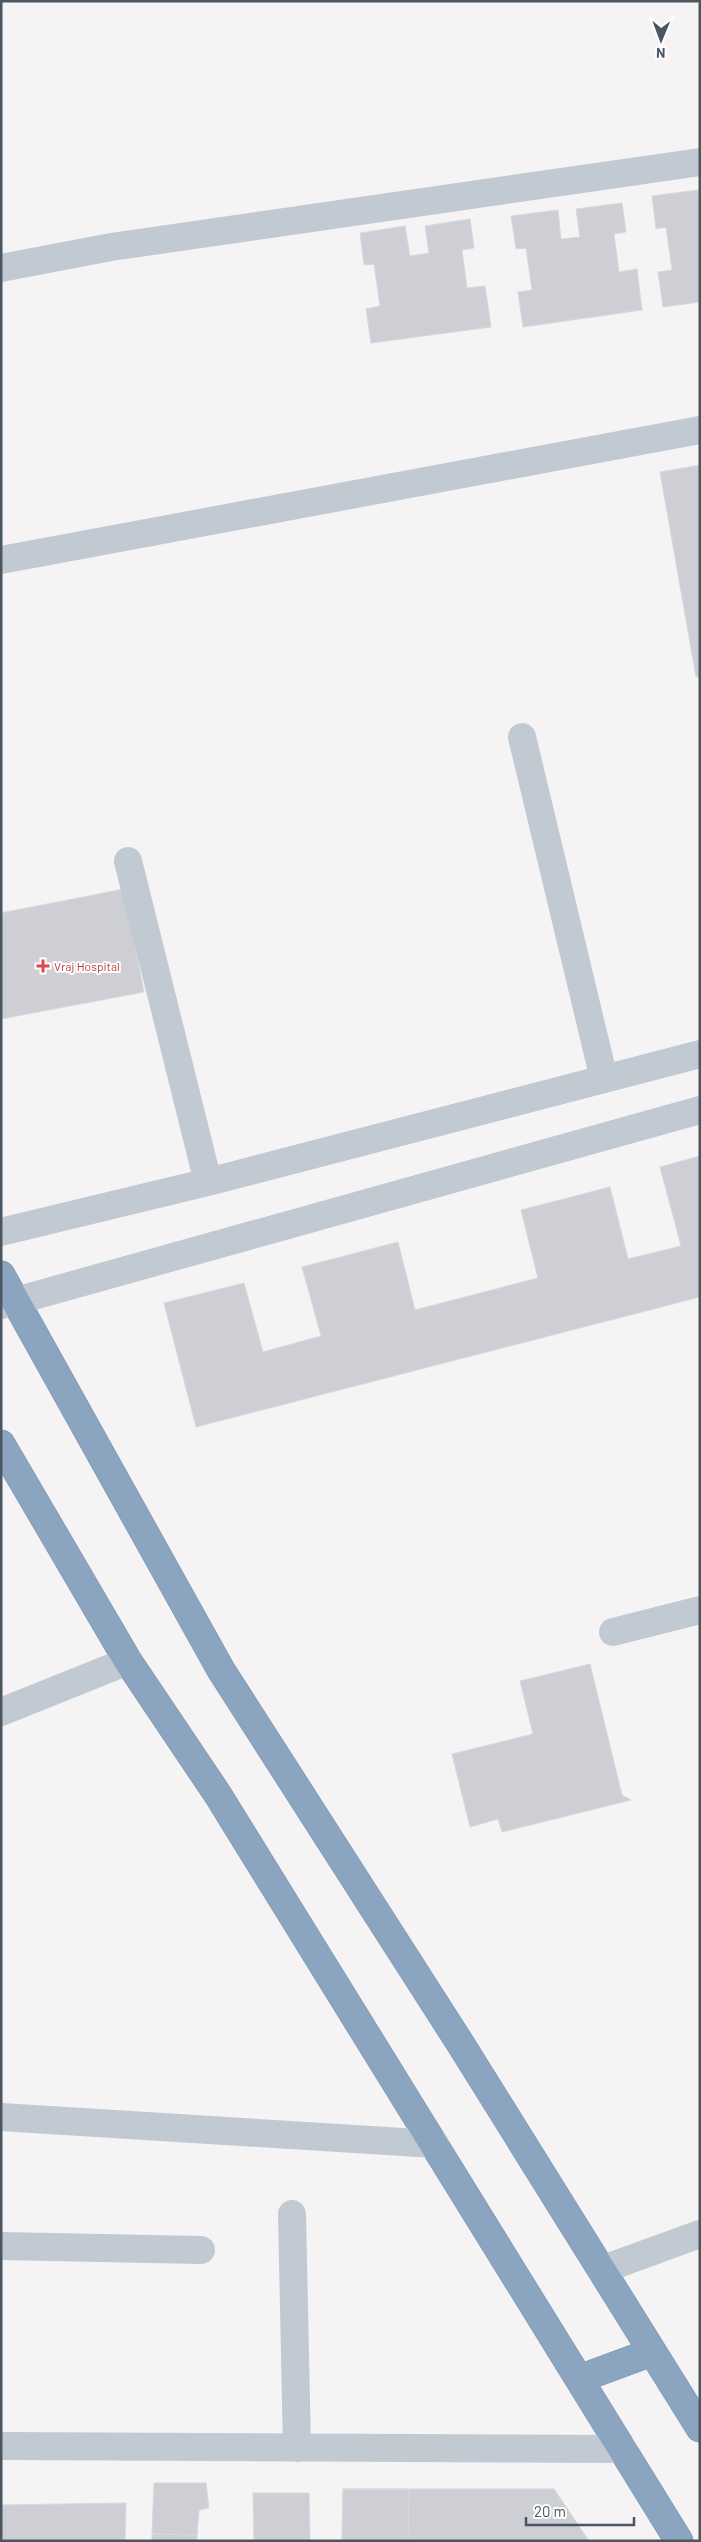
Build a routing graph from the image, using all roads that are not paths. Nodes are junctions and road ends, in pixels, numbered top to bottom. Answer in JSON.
{"nodes":[{"id":1,"x":700,"y":162,"type":"edge"},
{"id":2,"x":1,"y":268,"type":"edge"},
{"id":3,"x":700,"y":430,"type":"edge"},
{"id":4,"x":1,"y":560,"type":"edge"},
{"id":5,"x":522,"y":737,"type":"dead end"},
{"id":6,"x":128,"y":861,"type":"dead end"},
{"id":7,"x":700,"y":1054,"type":"edge"},
{"id":8,"x":604,"y":1079,"type":"junction"},
{"id":9,"x":700,"y":1110,"type":"edge"},
{"id":10,"x":208,"y":1182,"type":"junction"},
{"id":11,"x":1,"y":1232,"type":"edge"},
{"id":12,"x":1,"y":1275,"type":"edge"},
{"id":13,"x":9,"y":1303,"type":"edge"},
{"id":14,"x":1,"y":1444,"type":"edge"},
{"id":15,"x":700,"y":1610,"type":"edge"},
{"id":16,"x":612,"y":1632,"type":"dead end"},
{"id":17,"x":128,"y":1661,"type":"junction"},
{"id":18,"x":1,"y":1712,"type":"edge"},
{"id":19,"x":1,"y":2117,"type":"edge"},
{"id":20,"x":434,"y":2144,"type":"junction"},
{"id":21,"x":292,"y":2214,"type":"dead end"},
{"id":22,"x":700,"y":2234,"type":"edge"},
{"id":23,"x":1,"y":2246,"type":"edge"},
{"id":24,"x":202,"y":2250,"type":"dead end"},
{"id":25,"x":601,"y":2270,"type":"junction"},
{"id":26,"x":652,"y":2352,"type":"junction"},
{"id":27,"x":579,"y":2379,"type":"junction"},
{"id":28,"x":700,"y":2428,"type":"edge"},
{"id":29,"x":1,"y":2446,"type":"edge"},
{"id":30,"x":297,"y":2448,"type":"junction"},
{"id":31,"x":623,"y":2449,"type":"junction"},
{"id":32,"x":679,"y":2541,"type":"edge"}],
"edges":[{"from":1,"to":2,"type":"street"},
{"from":3,"to":4,"type":"street"},
{"from":5,"to":8,"type":"street"},
{"from":6,"to":10,"type":"street"},
{"from":7,"to":8,"type":"street"},
{"from":8,"to":10,"type":"street"},
{"from":9,"to":13,"type":"street"},
{"from":10,"to":11,"type":"street"},
{"from":12,"to":13,"type":"highway"},
{"from":13,"to":25,"type":"highway"},
{"from":14,"to":17,"type":"highway"},
{"from":15,"to":16,"type":"street"},
{"from":17,"to":18,"type":"street"},
{"from":17,"to":20,"type":"highway"},
{"from":19,"to":20,"type":"street"},
{"from":20,"to":27,"type":"highway"},
{"from":21,"to":30,"type":"street"},
{"from":22,"to":25,"type":"street"},
{"from":23,"to":24,"type":"street"},
{"from":25,"to":26,"type":"highway"},
{"from":26,"to":27,"type":"highway"},
{"from":26,"to":28,"type":"highway"},
{"from":27,"to":31,"type":"highway"},
{"from":29,"to":30,"type":"street"},
{"from":30,"to":31,"type":"street"},
{"from":31,"to":32,"type":"highway"}]}
